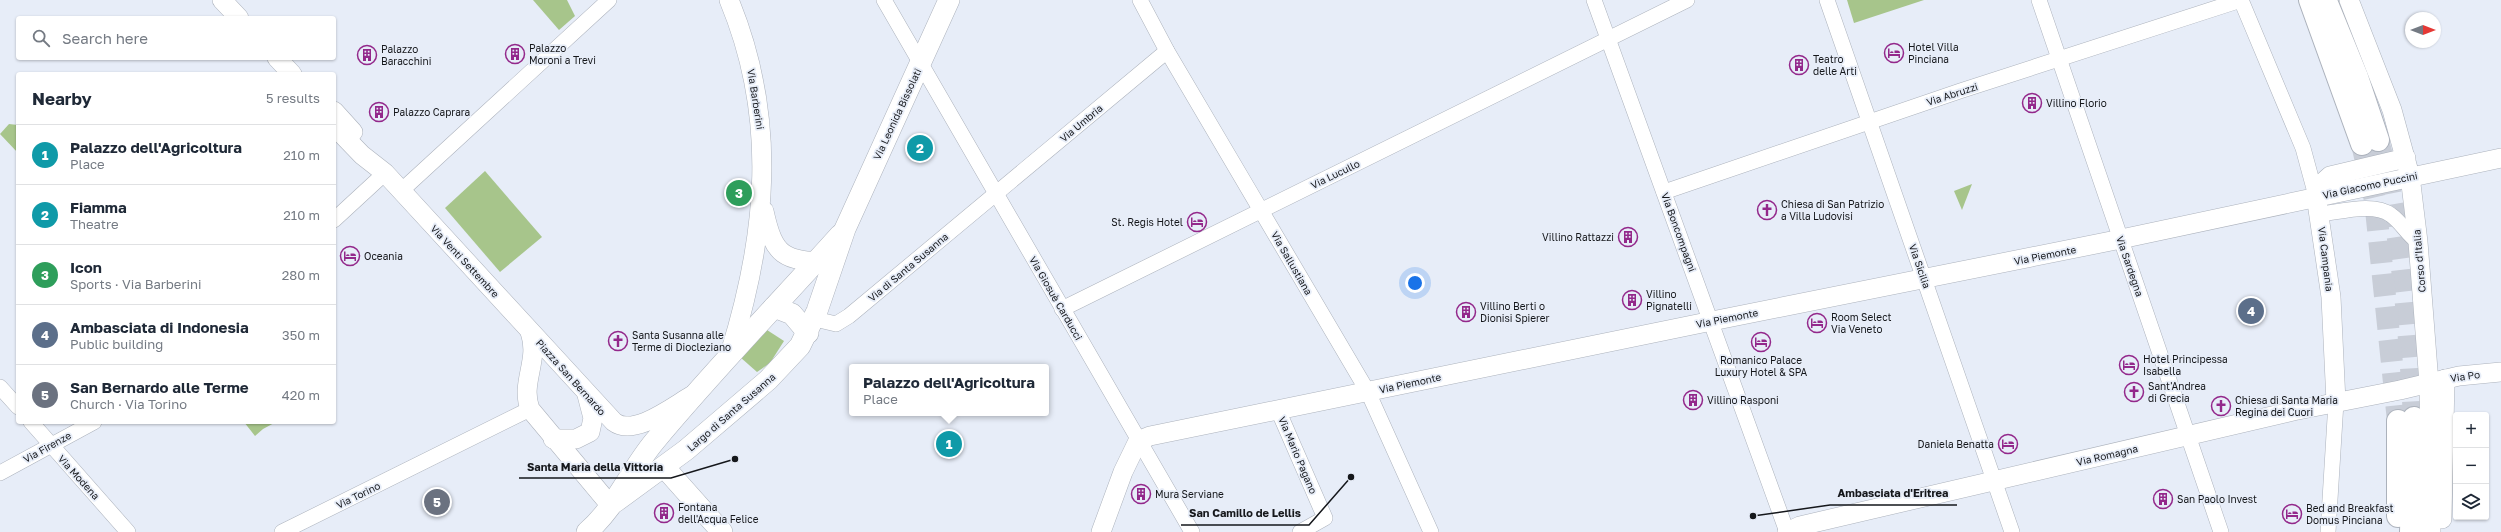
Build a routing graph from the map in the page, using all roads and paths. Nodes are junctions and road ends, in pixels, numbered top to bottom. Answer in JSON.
{"nodes":[{"id":1,"x":222,"y":0,"type":"edge"},
{"id":2,"x":610,"y":0,"type":"edge"},
{"id":3,"x":729,"y":0,"type":"edge"},
{"id":4,"x":884,"y":0,"type":"edge"},
{"id":5,"x":949,"y":0,"type":"edge"},
{"id":6,"x":1140,"y":0,"type":"edge"},
{"id":7,"x":1594,"y":0,"type":"edge"},
{"id":8,"x":1687,"y":0,"type":"edge"},
{"id":9,"x":1828,"y":0,"type":"edge"},
{"id":10,"x":2039,"y":0,"type":"edge"},
{"id":11,"x":2241,"y":0,"type":"edge"},
{"id":12,"x":2302,"y":0,"type":"edge"},
{"id":13,"x":2310,"y":0,"type":"edge"},
{"id":14,"x":2326,"y":0,"type":"edge"},
{"id":15,"x":2349,"y":0,"type":"edge"},
{"id":16,"x":237,"y":16,"type":"edge"},
{"id":17,"x":1608,"y":38,"type":"junction"},
{"id":18,"x":2326,"y":41,"type":"junction"},
{"id":19,"x":1167,"y":50,"type":"junction"},
{"id":20,"x":279,"y":60,"type":"edge"},
{"id":21,"x":2060,"y":60,"type":"junction"},
{"id":22,"x":920,"y":64,"type":"junction"},
{"id":23,"x":290,"y":72,"type":"edge"},
{"id":24,"x":336,"y":113,"type":"edge"},
{"id":25,"x":1869,"y":121,"type":"junction"},
{"id":26,"x":336,"y":128,"type":"edge"},
{"id":27,"x":2501,"y":158,"type":"edge"},
{"id":28,"x":2408,"y":167,"type":"junction"},
{"id":29,"x":385,"y":173,"type":"junction"},
{"id":30,"x":401,"y":191,"type":"junction"},
{"id":31,"x":1664,"y":192,"type":"junction"},
{"id":32,"x":996,"y":195,"type":"junction"},
{"id":33,"x":762,"y":202,"type":"junction"},
{"id":34,"x":2318,"y":205,"type":"junction"},
{"id":35,"x":1261,"y":210,"type":"junction"},
{"id":36,"x":336,"y":218,"type":"edge"},
{"id":37,"x":846,"y":228,"type":"joint"},
{"id":38,"x":2121,"y":240,"type":"junction"},
{"id":39,"x":2418,"y":242,"type":"junction"},
{"id":40,"x":825,"y":262,"type":"junction"},
{"id":41,"x":1924,"y":278,"type":"junction"},
{"id":42,"x":774,"y":307,"type":"junction"},
{"id":43,"x":1062,"y":309,"type":"junction"},
{"id":44,"x":1712,"y":320,"type":"junction"},
{"id":45,"x":811,"y":326,"type":"junction"},
{"id":46,"x":530,"y":332,"type":"junction"},
{"id":47,"x":730,"y":353,"type":"junction"},
{"id":48,"x":2501,"y":372,"type":"edge"},
{"id":49,"x":529,"y":378,"type":"junction"},
{"id":50,"x":2437,"y":381,"type":"junction"},
{"id":51,"x":0,"y":387,"type":"edge"},
{"id":52,"x":582,"y":389,"type":"junction"},
{"id":53,"x":1368,"y":392,"type":"junction"},
{"id":54,"x":696,"y":394,"type":"junction"},
{"id":55,"x":2336,"y":402,"type":"junction"},
{"id":56,"x":16,"y":405,"type":"edge"},
{"id":57,"x":530,"y":409,"type":"junction"},
{"id":58,"x":1278,"y":410,"type":"junction"},
{"id":59,"x":2406,"y":419,"type":"tunnel mouth"},
{"id":60,"x":33,"y":424,"type":"edge"},
{"id":61,"x":90,"y":424,"type":"edge"},
{"id":62,"x":620,"y":426,"type":"joint"},
{"id":63,"x":2188,"y":436,"type":"junction"},
{"id":64,"x":553,"y":439,"type":"junction"},
{"id":65,"x":1138,"y":441,"type":"junction"},
{"id":66,"x":51,"y":445,"type":"junction"},
{"id":67,"x":665,"y":468,"type":"junction"},
{"id":68,"x":0,"y":473,"type":"edge"},
{"id":69,"x":1995,"y":482,"type":"junction"},
{"id":70,"x":613,"y":504,"type":"junction"},
{"id":71,"x":2413,"y":531,"type":"edge"},
{"id":72,"x":128,"y":532,"type":"edge"},
{"id":73,"x":282,"y":532,"type":"edge"},
{"id":74,"x":587,"y":532,"type":"edge"},
{"id":75,"x":722,"y":532,"type":"edge"},
{"id":76,"x":1101,"y":532,"type":"edge"},
{"id":77,"x":1192,"y":532,"type":"edge"},
{"id":78,"x":1300,"y":532,"type":"edge"},
{"id":79,"x":1431,"y":532,"type":"edge"},
{"id":80,"x":1787,"y":532,"type":"edge"},
{"id":81,"x":2012,"y":532,"type":"edge"},
{"id":82,"x":2221,"y":532,"type":"edge"},
{"id":83,"x":2328,"y":532,"type":"edge"},
{"id":84,"x":2441,"y":532,"type":"edge"}],
"edges":[{"from":1,"to":16,"type":"street"},
{"from":2,"to":30,"type":"street"},
{"from":3,"to":33,"type":"street","name":"Via Barberini"},
{"from":4,"to":22,"type":"street","name":"Via Giosuè Carducci"},
{"from":5,"to":22,"type":"main road","name":"Via Leonida Bissolati"},
{"from":6,"to":19,"type":"street","name":"Via Sallustiana"},
{"from":7,"to":17,"type":"street","name":"Via Boncompagni"},
{"from":8,"to":17,"type":"street","name":"Via Lucullo"},
{"from":9,"to":25,"type":"street","name":"Via Sicilia"},
{"from":10,"to":21,"type":"street","name":"Via Sardegna"},
{"from":11,"to":21,"type":"street","name":"Via Abruzzi"},
{"from":11,"to":34,"type":"street","name":"Via Campania"},
{"from":12,"to":18,"type":"main road"},
{"from":13,"to":18,"type":"main road"},
{"from":14,"to":18,"type":"main road"},
{"from":15,"to":28,"type":"street","name":"Corso d'Italia"},
{"from":17,"to":31,"type":"street","name":"Via Boncompagni"},
{"from":17,"to":35,"type":"street","name":"Via Lucullo"},
{"from":19,"to":32,"type":"street","name":"Via Umbria"},
{"from":19,"to":35,"type":"street","name":"Via Sallustiana"},
{"from":20,"to":23,"type":"street"},
{"from":21,"to":25,"type":"street","name":"Via Abruzzi"},
{"from":21,"to":38,"type":"street","name":"Via Sardegna"},
{"from":22,"to":32,"type":"street","name":"Via Giosuè Carducci"},
{"from":22,"to":37,"type":"main road","name":"Via Leonida Bissolati"},
{"from":24,"to":29,"type":"street"},
{"from":25,"to":31,"type":"street","name":"Via Abruzzi"},
{"from":25,"to":41,"type":"street","name":"Via Sicilia"},
{"from":26,"to":29,"type":"street"},
{"from":27,"to":28,"type":"street","name":"Via Giacomo Puccini"},
{"from":28,"to":34,"type":"street","name":"Via Giacomo Puccini"},
{"from":28,"to":39,"type":"street","name":"Corso d'Italia"},
{"from":29,"to":30,"type":"street"},
{"from":29,"to":36,"type":"street"},
{"from":30,"to":46,"type":"street","name":"Via Venti Settembre"},
{"from":31,"to":44,"type":"street","name":"Via Boncompagni"},
{"from":32,"to":43,"type":"street","name":"Via Giosuè Carducci"},
{"from":32,"to":45,"type":"street","name":"Via di Santa Susanna"},
{"from":33,"to":40,"type":"street"},
{"from":33,"to":47,"type":"street","name":"Largo di Santa Susanna"},
{"from":34,"to":38,"type":"street","name":"Via Piemonte"},
{"from":34,"to":39,"type":"street"},
{"from":34,"to":55,"type":"street","name":"Via Campania"},
{"from":35,"to":43,"type":"street","name":"Via Lucullo"},
{"from":35,"to":53,"type":"street","name":"Via Sallustiana"},
{"from":37,"to":40,"type":"main road","name":"Largo di Santa Susanna"},
{"from":38,"to":41,"type":"street","name":"Via Piemonte"},
{"from":38,"to":63,"type":"street","name":"Via Sardegna"},
{"from":39,"to":50,"type":"street","name":"Corso d'Italia"},
{"from":40,"to":42,"type":"main road","name":"Largo di Santa Susanna"},
{"from":40,"to":45,"type":"main road","name":"Largo di Santa Susanna"},
{"from":41,"to":44,"type":"street","name":"Via Piemonte"},
{"from":41,"to":69,"type":"street","name":"Via Sicilia"},
{"from":42,"to":45,"type":"main road"},
{"from":42,"to":47,"type":"main road","name":"Largo di Santa Susanna"},
{"from":43,"to":65,"type":"street","name":"Via Giosuè Carducci"},
{"from":44,"to":53,"type":"street","name":"Via Piemonte"},
{"from":44,"to":80,"type":"street","name":"Via Boncompagni"},
{"from":45,"to":67,"type":"main road","name":"Largo di Santa Susanna"},
{"from":46,"to":49,"type":"street","name":"Piazza San Bernardo"},
{"from":46,"to":52,"type":"street","name":"Piazza San Bernardo"},
{"from":47,"to":54,"type":"main road","name":"Largo di Santa Susanna"},
{"from":48,"to":50,"type":"street","name":"Via Po"},
{"from":49,"to":52,"type":"street"},
{"from":49,"to":57,"type":"street","name":"Piazza San Bernardo"},
{"from":50,"to":55,"type":"street","name":"Via Romagna"},
{"from":50,"to":71,"type":"street","name":"Corso d'Italia"},
{"from":50,"to":84,"type":"street","name":"Corso d'Italia"},
{"from":51,"to":56,"type":"street"},
{"from":52,"to":62,"type":"street","name":"Piazza San Bernardo"},
{"from":52,"to":64,"type":"street"},
{"from":53,"to":58,"type":"street","name":"Via Piemonte"},
{"from":53,"to":79,"type":"street","name":"Via Sallustiana"},
{"from":54,"to":62,"type":"street","name":"Largo di Santa Susanna"},
{"from":54,"to":70,"type":"main road","name":"Largo di Santa Susanna"},
{"from":55,"to":63,"type":"street","name":"Via Romagna"},
{"from":55,"to":83,"type":"street","name":"Via Campania"},
{"from":57,"to":64,"type":"street"},
{"from":57,"to":73,"type":"street","name":"Via Torino"},
{"from":58,"to":65,"type":"street","name":"Via Piemonte"},
{"from":58,"to":78,"type":"street","name":"Via Mario Pagano"},
{"from":59,"to":71,"type":"main road","name":"Corso d'Italia"},
{"from":60,"to":66,"type":"street","name":"Via Modena"},
{"from":61,"to":66,"type":"street","name":"Via Firenze"},
{"from":63,"to":69,"type":"street","name":"Via Romagna"},
{"from":63,"to":82,"type":"street","name":"Via Sardegna"},
{"from":64,"to":70,"type":"street"},
{"from":65,"to":76,"type":"street"},
{"from":65,"to":77,"type":"street","name":"Via Giosuè Carducci"},
{"from":66,"to":68,"type":"street","name":"Via Firenze"},
{"from":66,"to":72,"type":"street","name":"Via Modena"},
{"from":67,"to":70,"type":"main road","name":"Largo di Santa Susanna"},
{"from":67,"to":75,"type":"main road"},
{"from":69,"to":80,"type":"street","name":"Via Romagna"},
{"from":69,"to":81,"type":"street","name":"Via Sicilia"},
{"from":70,"to":74,"type":"main road"}]}
